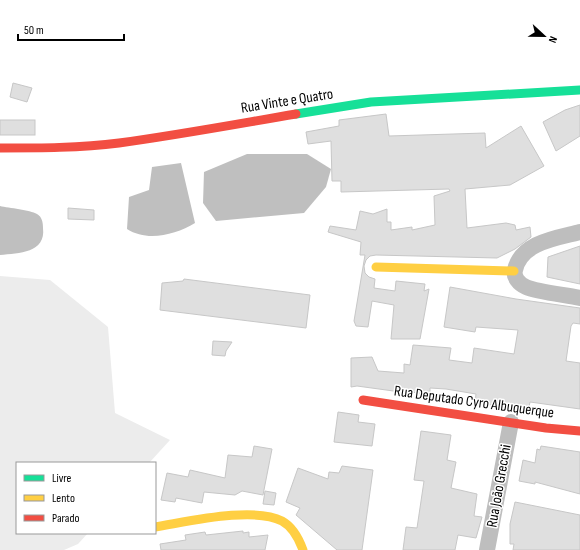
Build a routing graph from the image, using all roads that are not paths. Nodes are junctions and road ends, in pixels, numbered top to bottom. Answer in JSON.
{"nodes":[{"id":1,"x":580,"y":90,"type":"edge"},
{"id":2,"x":0,"y":148,"type":"edge"},
{"id":3,"x":580,"y":232,"type":"edge"},
{"id":4,"x":376,"y":267,"type":"dead end"},
{"id":5,"x":514,"y":271,"type":"junction"},
{"id":6,"x":580,"y":298,"type":"edge"},
{"id":7,"x":363,"y":400,"type":"dead end"},
{"id":8,"x":510,"y":422,"type":"junction"},
{"id":9,"x":580,"y":431,"type":"edge"},
{"id":10,"x":156,"y":527,"type":"edge"},
{"id":11,"x":303,"y":550,"type":"edge"},
{"id":12,"x":487,"y":550,"type":"edge"}],
"edges":[{"from":1,"to":2,"type":"street","name":"Rua Vinte e Quatro"},
{"from":3,"to":5,"type":"street"},
{"from":4,"to":5,"type":"street"},
{"from":5,"to":6,"type":"street"},
{"from":7,"to":8,"type":"street","name":"Rua Deputado Cyro Albuquerque"},
{"from":8,"to":9,"type":"street","name":"Rua Deputado Cyro Albuquerque"},
{"from":8,"to":12,"type":"street","name":"Rua João Grecchi"},
{"from":10,"to":11,"type":"street"}]}
